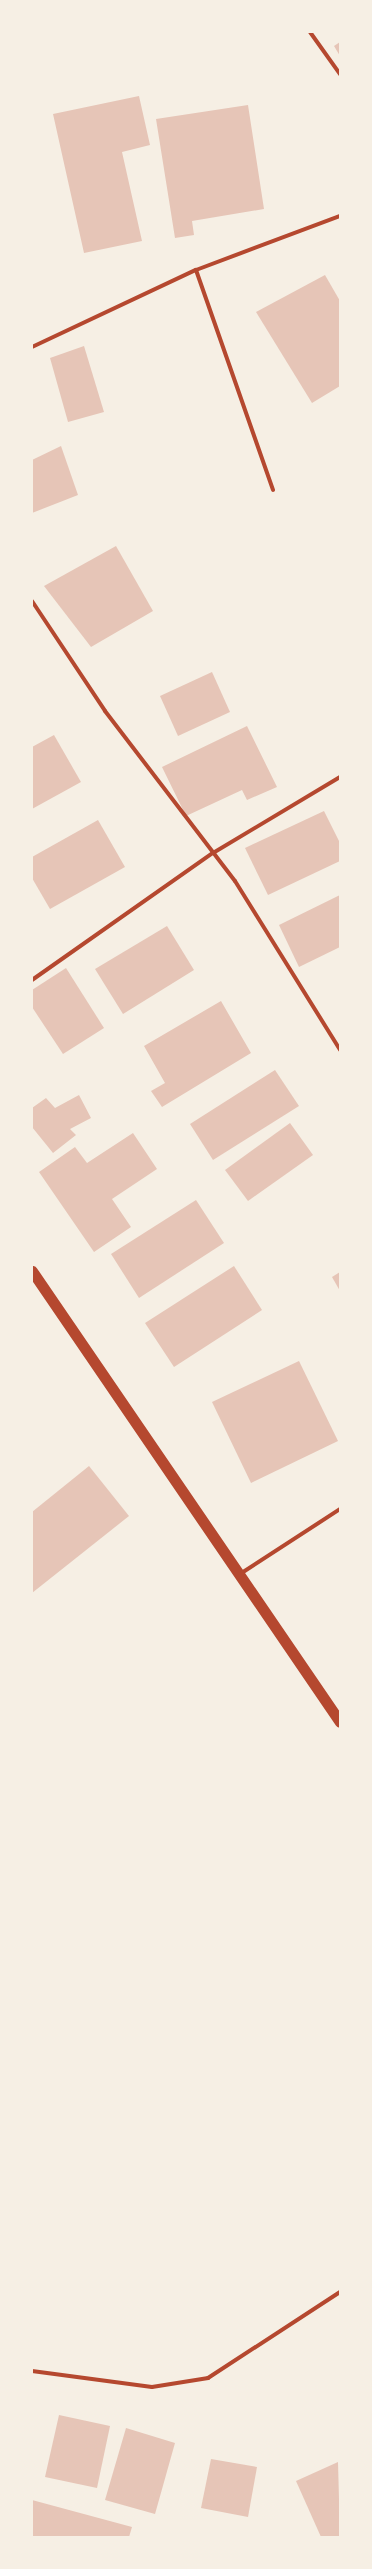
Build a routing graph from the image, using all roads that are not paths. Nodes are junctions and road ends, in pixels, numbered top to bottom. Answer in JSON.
{"nodes":[{"id":1,"x":310,"y":32,"type":"edge"},
{"id":2,"x":340,"y":74,"type":"edge"},
{"id":3,"x":340,"y":216,"type":"edge"},
{"id":4,"x":196,"y":270,"type":"junction"},
{"id":5,"x":32,"y":347,"type":"edge"},
{"id":6,"x":273,"y":490,"type":"dead end"},
{"id":7,"x":32,"y":601,"type":"edge"},
{"id":8,"x":340,"y":777,"type":"edge"},
{"id":9,"x":213,"y":853,"type":"junction"},
{"id":10,"x":32,"y":980,"type":"edge"},
{"id":11,"x":340,"y":1050,"type":"edge"},
{"id":12,"x":32,"y":1271,"type":"edge"},
{"id":13,"x":340,"y":1509,"type":"edge"},
{"id":14,"x":238,"y":1576,"type":"junction"},
{"id":15,"x":340,"y":1722,"type":"edge"},
{"id":16,"x":340,"y":2292,"type":"edge"},
{"id":17,"x":32,"y":2371,"type":"edge"}],
"edges":[{"from":1,"to":2,"type":"street"},
{"from":3,"to":4,"type":"street"},
{"from":4,"to":5,"type":"street"},
{"from":4,"to":6,"type":"street"},
{"from":7,"to":9,"type":"street"},
{"from":8,"to":9,"type":"street"},
{"from":9,"to":10,"type":"street"},
{"from":9,"to":11,"type":"street"},
{"from":12,"to":14,"type":"highway"},
{"from":13,"to":14,"type":"street"},
{"from":14,"to":15,"type":"highway"},
{"from":16,"to":17,"type":"street"}]}
